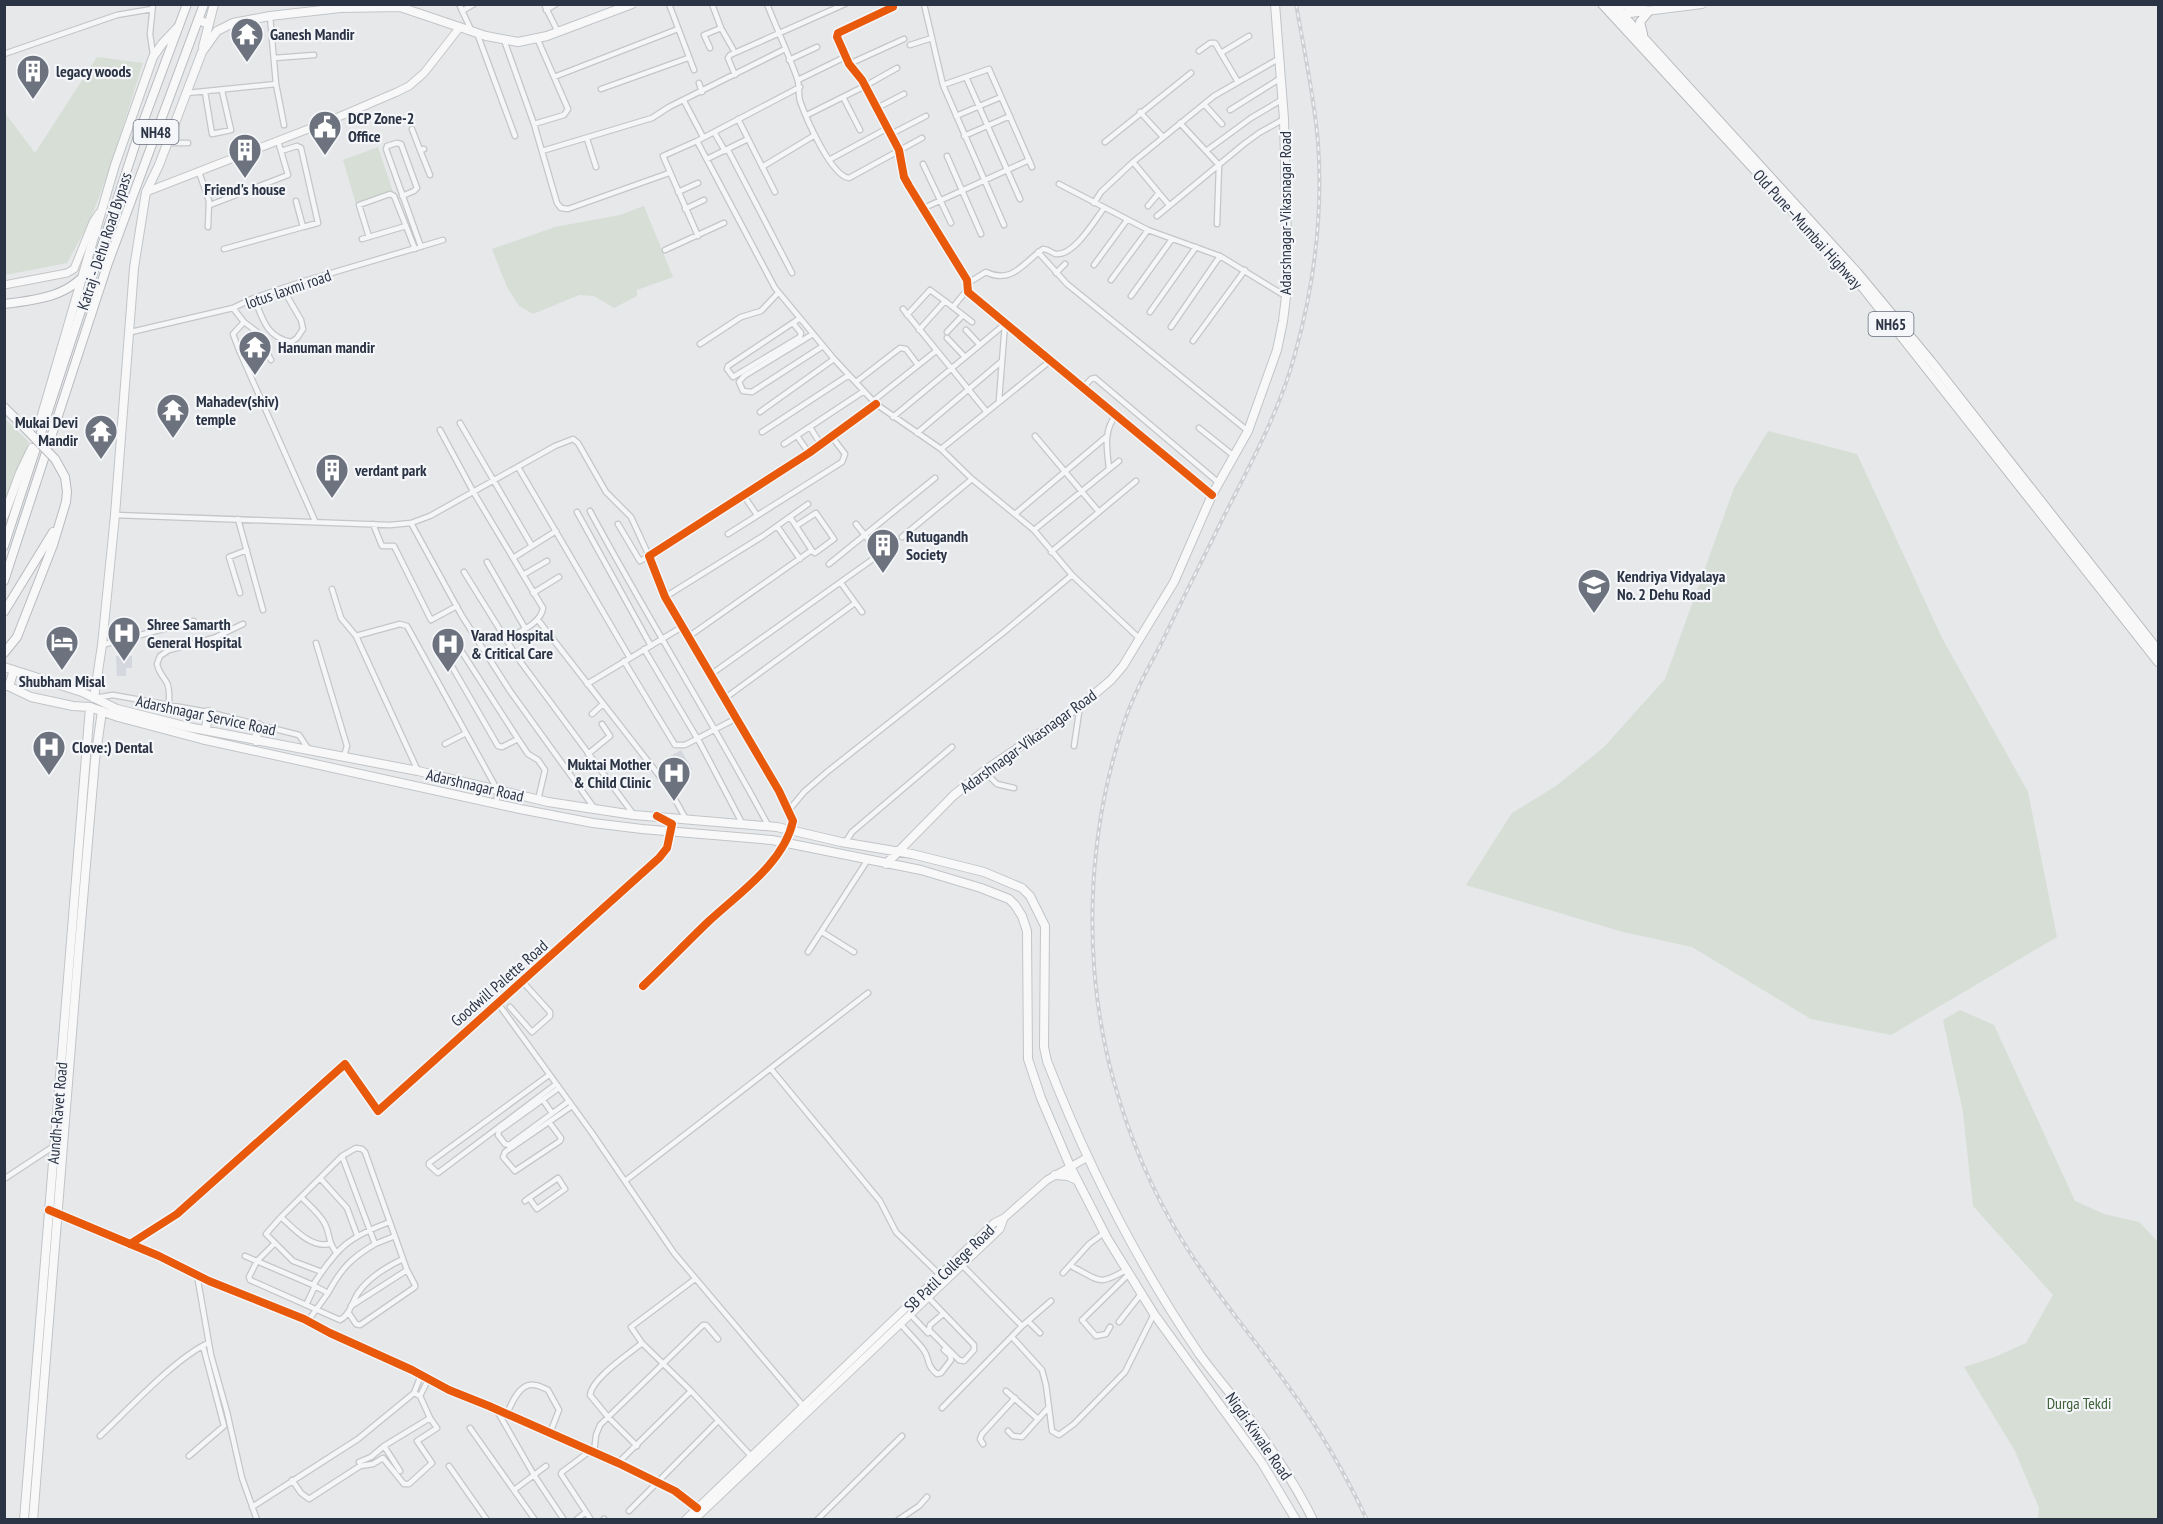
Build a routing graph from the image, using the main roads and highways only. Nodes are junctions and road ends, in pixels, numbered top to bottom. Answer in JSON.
{"nodes":[{"id":1,"x":204,"y":4,"type":"edge"},
{"id":2,"x":214,"y":4,"type":"edge"},
{"id":3,"x":632,"y":4,"type":"edge"},
{"id":4,"x":1275,"y":4,"type":"edge"},
{"id":5,"x":1602,"y":4,"type":"edge"},
{"id":6,"x":1613,"y":4,"type":"edge"},
{"id":7,"x":1619,"y":4,"type":"edge"},
{"id":8,"x":1701,"y":4,"type":"edge"},
{"id":9,"x":339,"y":6,"type":"edge"},
{"id":10,"x":1685,"y":6,"type":"edge"},
{"id":11,"x":186,"y":7,"type":"edge"},
{"id":12,"x":404,"y":7,"type":"edge"},
{"id":13,"x":1649,"y":11,"type":"junction"},
{"id":14,"x":1620,"y":17,"type":"junction"},
{"id":15,"x":199,"y":20,"type":"junction"},
{"id":16,"x":208,"y":24,"type":"junction"},
{"id":17,"x":178,"y":27,"type":"junction"},
{"id":18,"x":1646,"y":39,"type":"junction"},
{"id":19,"x":202,"y":52,"type":"junction"},
{"id":20,"x":134,"y":192,"type":"junction"},
{"id":21,"x":146,"y":192,"type":"junction"},
{"id":22,"x":99,"y":256,"type":"junction"},
{"id":23,"x":80,"y":280,"type":"junction"},
{"id":24,"x":4,"y":304,"type":"edge"},
{"id":25,"x":4,"y":407,"type":"edge"},
{"id":26,"x":36,"y":444,"type":"junction"},
{"id":27,"x":63,"y":513,"type":"junction"},
{"id":28,"x":4,"y":516,"type":"edge"},
{"id":29,"x":4,"y":546,"type":"edge"},
{"id":30,"x":4,"y":581,"type":"edge"},
{"id":31,"x":4,"y":612,"type":"edge"},
{"id":32,"x":2158,"y":650,"type":"edge"},
{"id":33,"x":4,"y":653,"type":"edge"},
{"id":34,"x":2158,"y":662,"type":"edge"},
{"id":35,"x":4,"y":667,"type":"edge"},
{"id":36,"x":14,"y":670,"type":"junction"},
{"id":37,"x":6,"y":685,"type":"edge"},
{"id":38,"x":94,"y":698,"type":"junction"},
{"id":39,"x":90,"y":707,"type":"junction"},
{"id":40,"x":102,"y":711,"type":"junction"},
{"id":41,"x":208,"y":712,"type":"road end"},
{"id":42,"x":258,"y":725,"type":"road end"},
{"id":43,"x":206,"y":730,"type":"junction"},
{"id":44,"x":256,"y":741,"type":"junction"},
{"id":45,"x":898,"y":852,"type":"junction"},
{"id":46,"x":886,"y":864,"type":"junction"},
{"id":47,"x":1070,"y":1166,"type":"joint"},
{"id":48,"x":1055,"y":1175,"type":"road end"},
{"id":49,"x":1077,"y":1180,"type":"junction"},
{"id":50,"x":1293,"y":1518,"type":"edge"},
{"id":51,"x":24,"y":1520,"type":"edge"},
{"id":52,"x":33,"y":1520,"type":"edge"},
{"id":53,"x":1313,"y":1520,"type":"edge"}],
"edges":[{"from":1,"to":15,"type":"highway","name":"Katraj - Dehu Road Bypass","number":"NH48"},
{"from":2,"to":16,"type":"main road"},
{"from":3,"to":12,"type":"main road"},
{"from":4,"to":45,"type":"main road","name":"Adarshnagar-Vikasnagar Road"},
{"from":5,"to":14,"type":"highway","name":"Old Pune–Mumbai Highway","number":"NH65"},
{"from":6,"to":14,"type":"highway","name":"Old Pune–Mumbai Highway","number":"NH65"},
{"from":7,"to":13,"type":"highway"},
{"from":8,"to":10,"type":"main road"},
{"from":9,"to":12,"type":"main road"},
{"from":9,"to":19,"type":"main road"},
{"from":10,"to":13,"type":"main road"},
{"from":11,"to":17,"type":"highway","name":"Katraj - Dehu Road Bypass","number":"NH48"},
{"from":13,"to":14,"type":"main road"},
{"from":13,"to":18,"type":"highway"},
{"from":14,"to":18,"type":"highway","name":"Old Pune–Mumbai Highway","number":"NH65"},
{"from":14,"to":34,"type":"highway","name":"Old Pune–Mumbai Highway","number":"NH65"},
{"from":15,"to":16,"type":"highway"},
{"from":15,"to":20,"type":"highway","name":"Katraj - Dehu Road Bypass","number":"NH48"},
{"from":16,"to":19,"type":"main road"},
{"from":17,"to":22,"type":"highway","name":"Katraj - Dehu Road Bypass","number":"NH48"},
{"from":17,"to":23,"type":"main road"},
{"from":18,"to":32,"type":"highway","name":"Old Pune–Mumbai Highway","number":"NH65"},
{"from":19,"to":21,"type":"main road"},
{"from":20,"to":21,"type":"highway"},
{"from":20,"to":30,"type":"highway","name":"Katraj - Dehu Road Bypass","number":"NH48"},
{"from":21,"to":38,"type":"main road"},
{"from":22,"to":23,"type":"highway"},
{"from":22,"to":26,"type":"highway","name":"Katraj - Dehu Road Bypass","number":"NH48"},
{"from":23,"to":24,"type":"highway"},
{"from":23,"to":26,"type":"main road"},
{"from":25,"to":27,"type":"highway","bridge":true},
{"from":26,"to":28,"type":"main road"},
{"from":26,"to":29,"type":"highway","number":"NH48"},
{"from":27,"to":31,"type":"highway"},
{"from":27,"to":33,"type":"highway"},
{"from":35,"to":36,"type":"main road","name":"Adarshnagar Road"},
{"from":36,"to":37,"type":"main road"},
{"from":36,"to":38,"type":"main road","name":"Adarshnagar Road"},
{"from":37,"to":39,"type":"main road","name":"Adarshnagar Road"},
{"from":38,"to":43,"type":"main road","name":"Adarshnagar Road"},
{"from":39,"to":40,"type":"main road","name":"Adarshnagar Road"},
{"from":39,"to":51,"type":"main road","name":"Aundh-Ravet Road"},
{"from":40,"to":46,"type":"main road","name":"Adarshnagar Road"},
{"from":40,"to":52,"type":"main road","name":"Aundh-Ravet Road"},
{"from":41,"to":43,"type":"main road"},
{"from":42,"to":44,"type":"main road"},
{"from":43,"to":44,"type":"main road","name":"Adarshnagar Road"},
{"from":44,"to":45,"type":"main road","name":"Adarshnagar Road"},
{"from":45,"to":46,"type":"main road","name":"Adarshnagar-Vikasnagar Road"},
{"from":45,"to":53,"type":"main road","name":"Nigdi-Kiwale Road"},
{"from":46,"to":47,"type":"main road","name":"Adarshnagar Road"},
{"from":47,"to":49,"type":"main road","name":"Nigdi-Kiwale Road"},
{"from":48,"to":49,"type":"main road"},
{"from":49,"to":50,"type":"main road","name":"Nigdi-Kiwale Road"}]}
